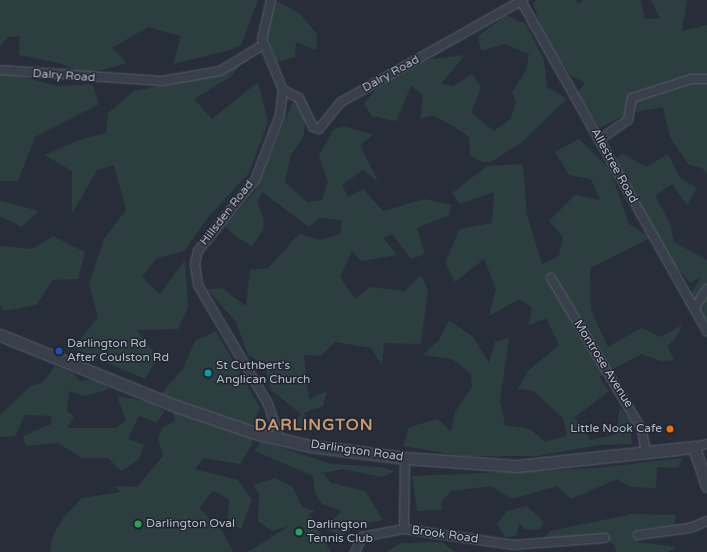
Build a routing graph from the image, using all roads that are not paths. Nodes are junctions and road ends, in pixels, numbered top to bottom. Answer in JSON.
{"nodes":[{"id":1,"x":271,"y":0,"type":"edge"},
{"id":2,"x":522,"y":1,"type":"edge"},
{"id":3,"x":263,"y":45,"type":"junction"},
{"id":4,"x":0,"y":70,"type":"edge"},
{"id":5,"x":707,"y":79,"type":"edge"},
{"id":6,"x":283,"y":90,"type":"junction"},
{"id":7,"x":599,"y":140,"type":"junction"},
{"id":8,"x":551,"y":278,"type":"dead end"},
{"id":9,"x":707,"y":289,"type":"edge"},
{"id":10,"x":694,"y":309,"type":"junction"},
{"id":11,"x":707,"y":332,"type":"edge"},
{"id":12,"x":0,"y":336,"type":"edge"},
{"id":13,"x":280,"y":439,"type":"junction"},
{"id":14,"x":707,"y":444,"type":"edge"},
{"id":15,"x":694,"y":447,"type":"junction"},
{"id":16,"x":646,"y":453,"type":"junction"},
{"id":17,"x":405,"y":458,"type":"junction"},
{"id":18,"x":707,"y":486,"type":"edge"},
{"id":19,"x":707,"y":521,"type":"edge"},
{"id":20,"x":404,"y":529,"type":"junction"},
{"id":21,"x":638,"y":535,"type":"dead end"},
{"id":22,"x":605,"y":538,"type":"dead end"},
{"id":23,"x":355,"y":552,"type":"edge"}],
"edges":[{"from":1,"to":3,"type":"street"},
{"from":2,"to":6,"type":"street","name":"Dalry Road"},
{"from":2,"to":7,"type":"street","name":"Allestree Road"},
{"from":3,"to":4,"type":"street","name":"Dalry Road"},
{"from":3,"to":6,"type":"street"},
{"from":5,"to":7,"type":"street"},
{"from":6,"to":13,"type":"street","name":"Hillsden Road"},
{"from":7,"to":10,"type":"street","name":"Allestree Road"},
{"from":8,"to":16,"type":"street","name":"Montrose Avenue"},
{"from":9,"to":10,"type":"street"},
{"from":10,"to":11,"type":"street","name":"Allestree Road"},
{"from":12,"to":13,"type":"street","name":"Darlington Road"},
{"from":13,"to":17,"type":"street","name":"Darlington Road"},
{"from":14,"to":15,"type":"street","name":"Darlington Road"},
{"from":15,"to":16,"type":"street","name":"Darlington Road"},
{"from":15,"to":18,"type":"street"},
{"from":16,"to":17,"type":"street","name":"Darlington Road"},
{"from":17,"to":20,"type":"street"},
{"from":19,"to":21,"type":"street"},
{"from":20,"to":22,"type":"street","name":"Brook Road"},
{"from":20,"to":23,"type":"street","name":"Brook Road"}]}
